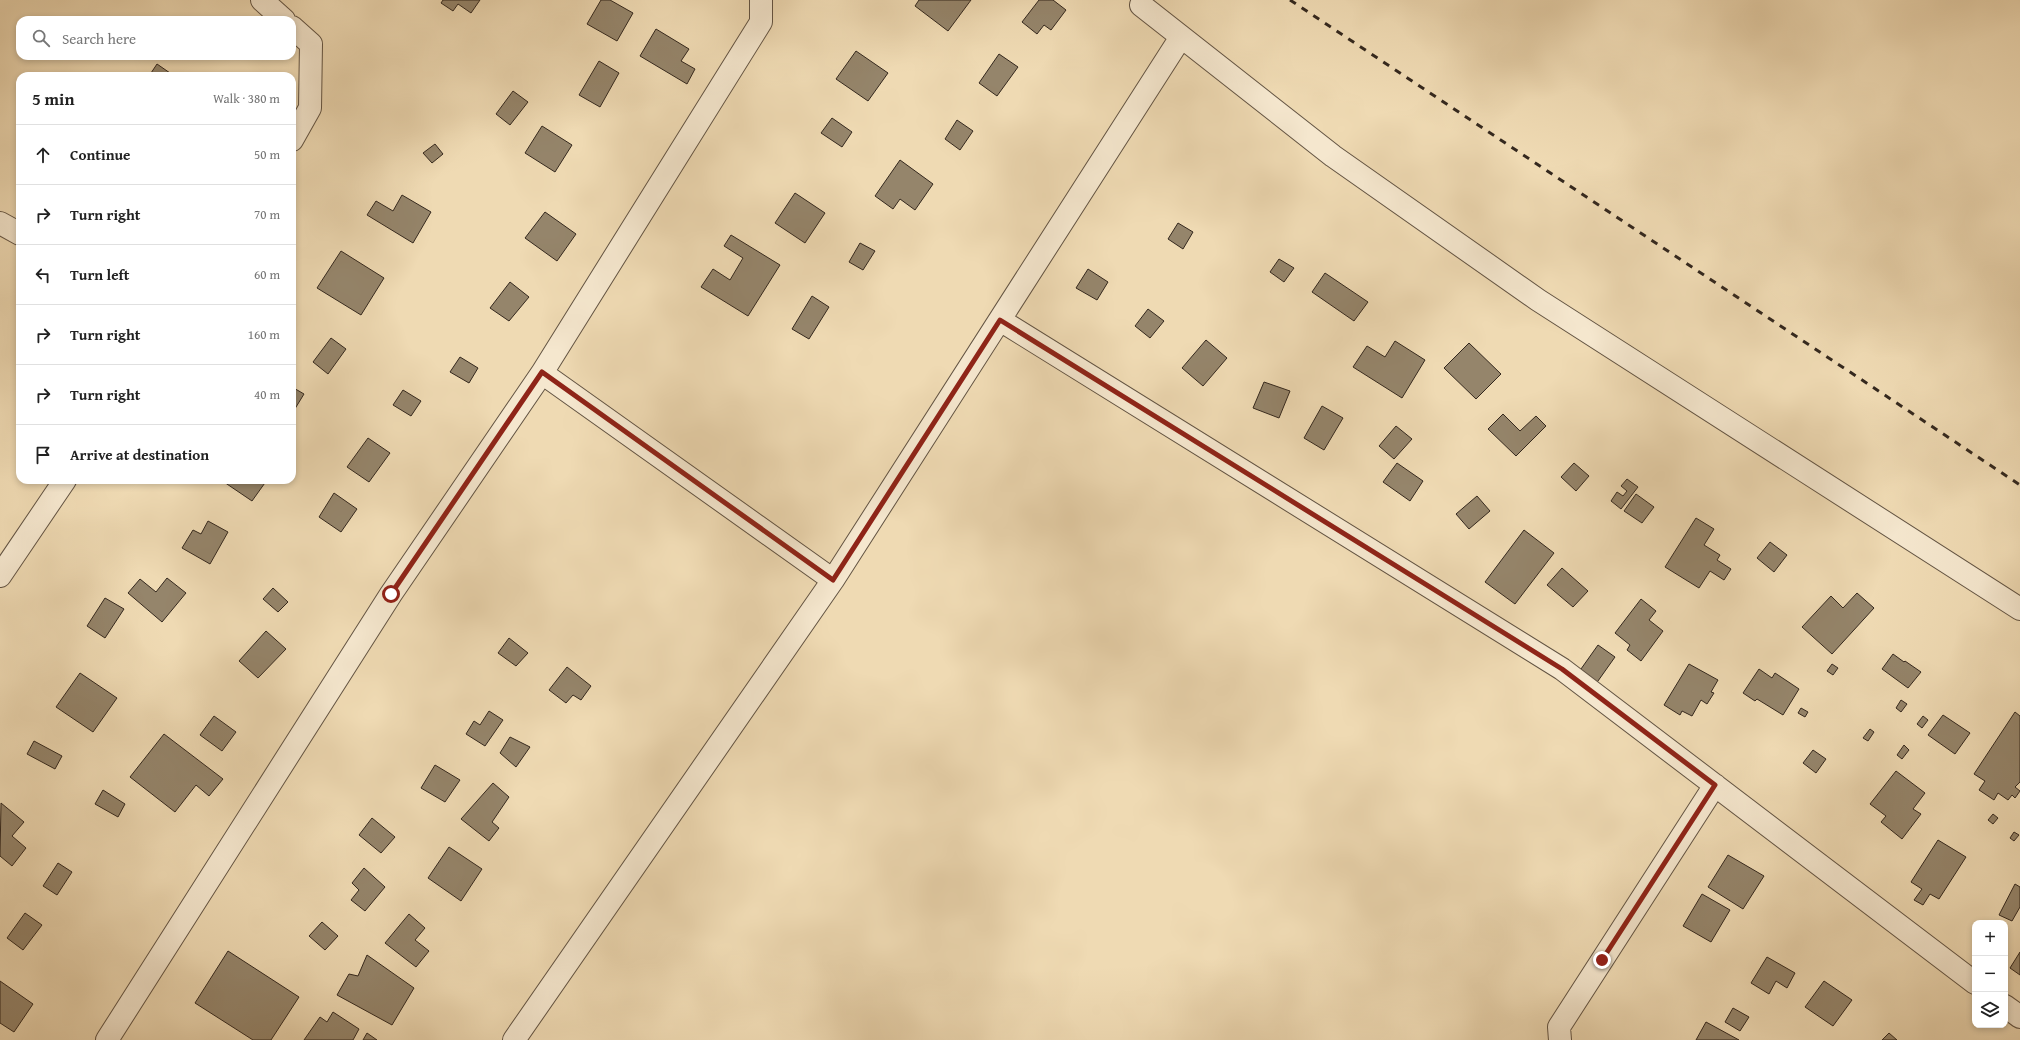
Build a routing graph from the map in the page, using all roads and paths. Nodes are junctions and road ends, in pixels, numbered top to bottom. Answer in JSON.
{"nodes":[{"id":1,"x":262,"y":0,"type":"edge"},
{"id":2,"x":760,"y":0,"type":"edge"},
{"id":3,"x":1141,"y":5,"type":"dead end"},
{"id":4,"x":280,"y":16,"type":"edge"},
{"id":5,"x":296,"y":31,"type":"edge"},
{"id":6,"x":1181,"y":37,"type":"junction"},
{"id":7,"x":296,"y":133,"type":"edge"},
{"id":8,"x":0,"y":223,"type":"edge"},
{"id":9,"x":16,"y":232,"type":"edge"},
{"id":10,"x":1000,"y":320,"type":"junction"},
{"id":11,"x":542,"y":372,"type":"junction"},
{"id":12,"x":62,"y":484,"type":"edge"},
{"id":13,"x":0,"y":576,"type":"edge"},
{"id":14,"x":833,"y":580,"type":"junction"},
{"id":15,"x":2020,"y":609,"type":"edge"},
{"id":16,"x":1715,"y":785,"type":"junction"},
{"id":17,"x":1972,"y":981,"type":"edge"},
{"id":18,"x":2008,"y":1008,"type":"edge"},
{"id":19,"x":2020,"y":1017,"type":"edge"},
{"id":20,"x":107,"y":1040,"type":"edge"},
{"id":21,"x":514,"y":1040,"type":"edge"},
{"id":22,"x":1560,"y":1040,"type":"edge"}],
"edges":[{"from":1,"to":4,"type":"street"},
{"from":2,"to":11,"type":"street"},
{"from":3,"to":6,"type":"street"},
{"from":5,"to":7,"type":"street"},
{"from":6,"to":10,"type":"street"},
{"from":6,"to":15,"type":"street"},
{"from":8,"to":9,"type":"street"},
{"from":10,"to":14,"type":"street"},
{"from":10,"to":16,"type":"street"},
{"from":11,"to":14,"type":"street"},
{"from":11,"to":20,"type":"street"},
{"from":12,"to":13,"type":"street"},
{"from":14,"to":21,"type":"street"},
{"from":16,"to":17,"type":"street"},
{"from":16,"to":22,"type":"street"},
{"from":18,"to":19,"type":"street"}]}
